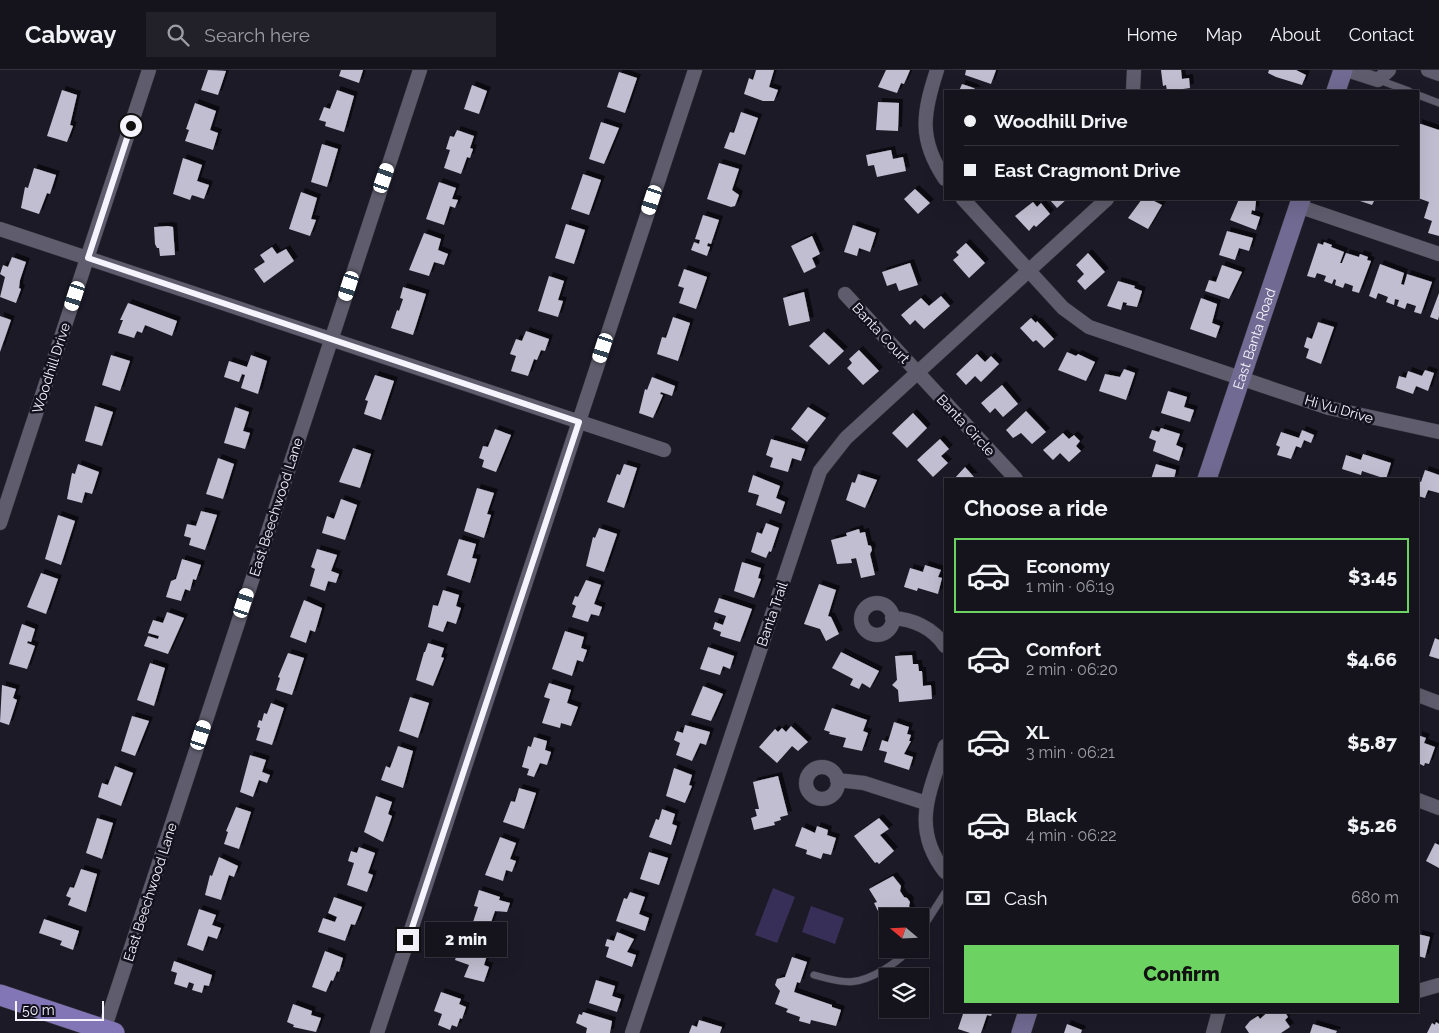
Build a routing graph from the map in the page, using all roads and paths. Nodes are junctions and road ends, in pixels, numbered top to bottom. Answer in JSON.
{"nodes":[{"id":1,"x":149,"y":70,"type":"edge"},
{"id":2,"x":420,"y":70,"type":"edge"},
{"id":3,"x":695,"y":70,"type":"edge"},
{"id":4,"x":1134,"y":70,"type":"edge"},
{"id":5,"x":1345,"y":70,"type":"edge"},
{"id":6,"x":1389,"y":70,"type":"edge"},
{"id":7,"x":1428,"y":70,"type":"edge"},
{"id":8,"x":937,"y":71,"type":"edge"},
{"id":9,"x":1439,"y":74,"type":"edge"},
{"id":10,"x":1378,"y":80,"type":"junction"},
{"id":11,"x":1133,"y":90,"type":"edge"},
{"id":12,"x":1336,"y":90,"type":"edge"},
{"id":13,"x":1405,"y":90,"type":"edge"},
{"id":14,"x":1419,"y":95,"type":"edge"},
{"id":15,"x":1439,"y":103,"type":"edge"},
{"id":16,"x":944,"y":177,"type":"edge"},
{"id":17,"x":964,"y":200,"type":"edge"},
{"id":18,"x":1106,"y":200,"type":"edge"},
{"id":19,"x":1299,"y":202,"type":"edge"},
{"id":20,"x":0,"y":229,"type":"edge"},
{"id":21,"x":1439,"y":254,"type":"edge"},
{"id":22,"x":88,"y":258,"type":"junction"},
{"id":23,"x":1029,"y":270,"type":"junction"},
{"id":24,"x":845,"y":294,"type":"dead end"},
{"id":25,"x":331,"y":340,"type":"junction"},
{"id":26,"x":917,"y":372,"type":"junction"},
{"id":27,"x":1241,"y":378,"type":"junction"},
{"id":28,"x":579,"y":422,"type":"junction"},
{"id":29,"x":1439,"y":432,"type":"edge"},
{"id":30,"x":664,"y":450,"type":"dead end"},
{"id":31,"x":1015,"y":478,"type":"edge"},
{"id":32,"x":1207,"y":478,"type":"edge"},
{"id":33,"x":0,"y":523,"type":"edge"},
{"id":34,"x":892,"y":618,"type":"dead end"},
{"id":35,"x":944,"y":645,"type":"edge"},
{"id":36,"x":1419,"y":695,"type":"edge"},
{"id":37,"x":1439,"y":703,"type":"edge"},
{"id":38,"x":944,"y":749,"type":"edge"},
{"id":39,"x":837,"y":780,"type":"dead end"},
{"id":40,"x":1419,"y":800,"type":"edge"},
{"id":41,"x":926,"y":803,"type":"junction"},
{"id":42,"x":1439,"y":808,"type":"edge"},
{"id":43,"x":944,"y":870,"type":"edge"},
{"id":44,"x":944,"y":895,"type":"edge"},
{"id":45,"x":929,"y":918,"type":"edge"},
{"id":46,"x":900,"y":958,"type":"edge"},
{"id":47,"x":814,"y":975,"type":"dead end"},
{"id":48,"x":1439,"y":985,"type":"edge"},
{"id":49,"x":1419,"y":990,"type":"edge"},
{"id":50,"x":0,"y":995,"type":"edge"},
{"id":51,"x":1027,"y":1013,"type":"edge"},
{"id":52,"x":1218,"y":1013,"type":"edge"},
{"id":53,"x":109,"y":1031,"type":"edge"},
{"id":54,"x":377,"y":1033,"type":"edge"},
{"id":55,"x":632,"y":1033,"type":"edge"},
{"id":56,"x":1021,"y":1033,"type":"edge"},
{"id":57,"x":1213,"y":1033,"type":"edge"}],
"edges":[{"from":1,"to":22,"type":"street","name":"Woodhill Drive"},
{"from":2,"to":25,"type":"street","name":"East Beechwood Lane"},
{"from":3,"to":28,"type":"street"},
{"from":4,"to":11,"type":"street"},
{"from":5,"to":10,"type":"street"},
{"from":5,"to":12,"type":"street"},
{"from":6,"to":10,"type":"street"},
{"from":7,"to":9,"type":"street"},
{"from":8,"to":16,"type":"street"},
{"from":10,"to":13,"type":"lane"},
{"from":14,"to":15,"type":"lane"},
{"from":17,"to":23,"type":"street","name":"Hi Vu Drive"},
{"from":18,"to":23,"type":"street","name":"Banta Trail"},
{"from":19,"to":21,"type":"street"},
{"from":19,"to":27,"type":"street","name":"East Banta Road"},
{"from":20,"to":22,"type":"street"},
{"from":22,"to":25,"type":"street"},
{"from":22,"to":33,"type":"street","name":"Woodhill Drive"},
{"from":23,"to":26,"type":"street","name":"Banta Trail"},
{"from":23,"to":27,"type":"street","name":"Hi Vu Drive"},
{"from":24,"to":26,"type":"street","name":"Banta Court"},
{"from":25,"to":28,"type":"street"},
{"from":25,"to":53,"type":"street","name":"East Beechwood Lane"},
{"from":26,"to":31,"type":"street","name":"Banta Circle"},
{"from":26,"to":55,"type":"street","name":"Banta Trail"},
{"from":27,"to":29,"type":"street","name":"Hi Vu Drive"},
{"from":27,"to":32,"type":"street","name":"East Banta Road"},
{"from":28,"to":30,"type":"street"},
{"from":28,"to":54,"type":"street"},
{"from":34,"to":35,"type":"street"},
{"from":36,"to":37,"type":"street"},
{"from":38,"to":41,"type":"street"},
{"from":39,"to":41,"type":"street"},
{"from":40,"to":42,"type":"street"},
{"from":41,"to":43,"type":"street"},
{"from":44,"to":45,"type":"lane"},
{"from":46,"to":47,"type":"lane"},
{"from":48,"to":49,"type":"street"},
{"from":50,"to":53,"type":"main road"},
{"from":51,"to":56,"type":"street"},
{"from":52,"to":57,"type":"street"}]}
